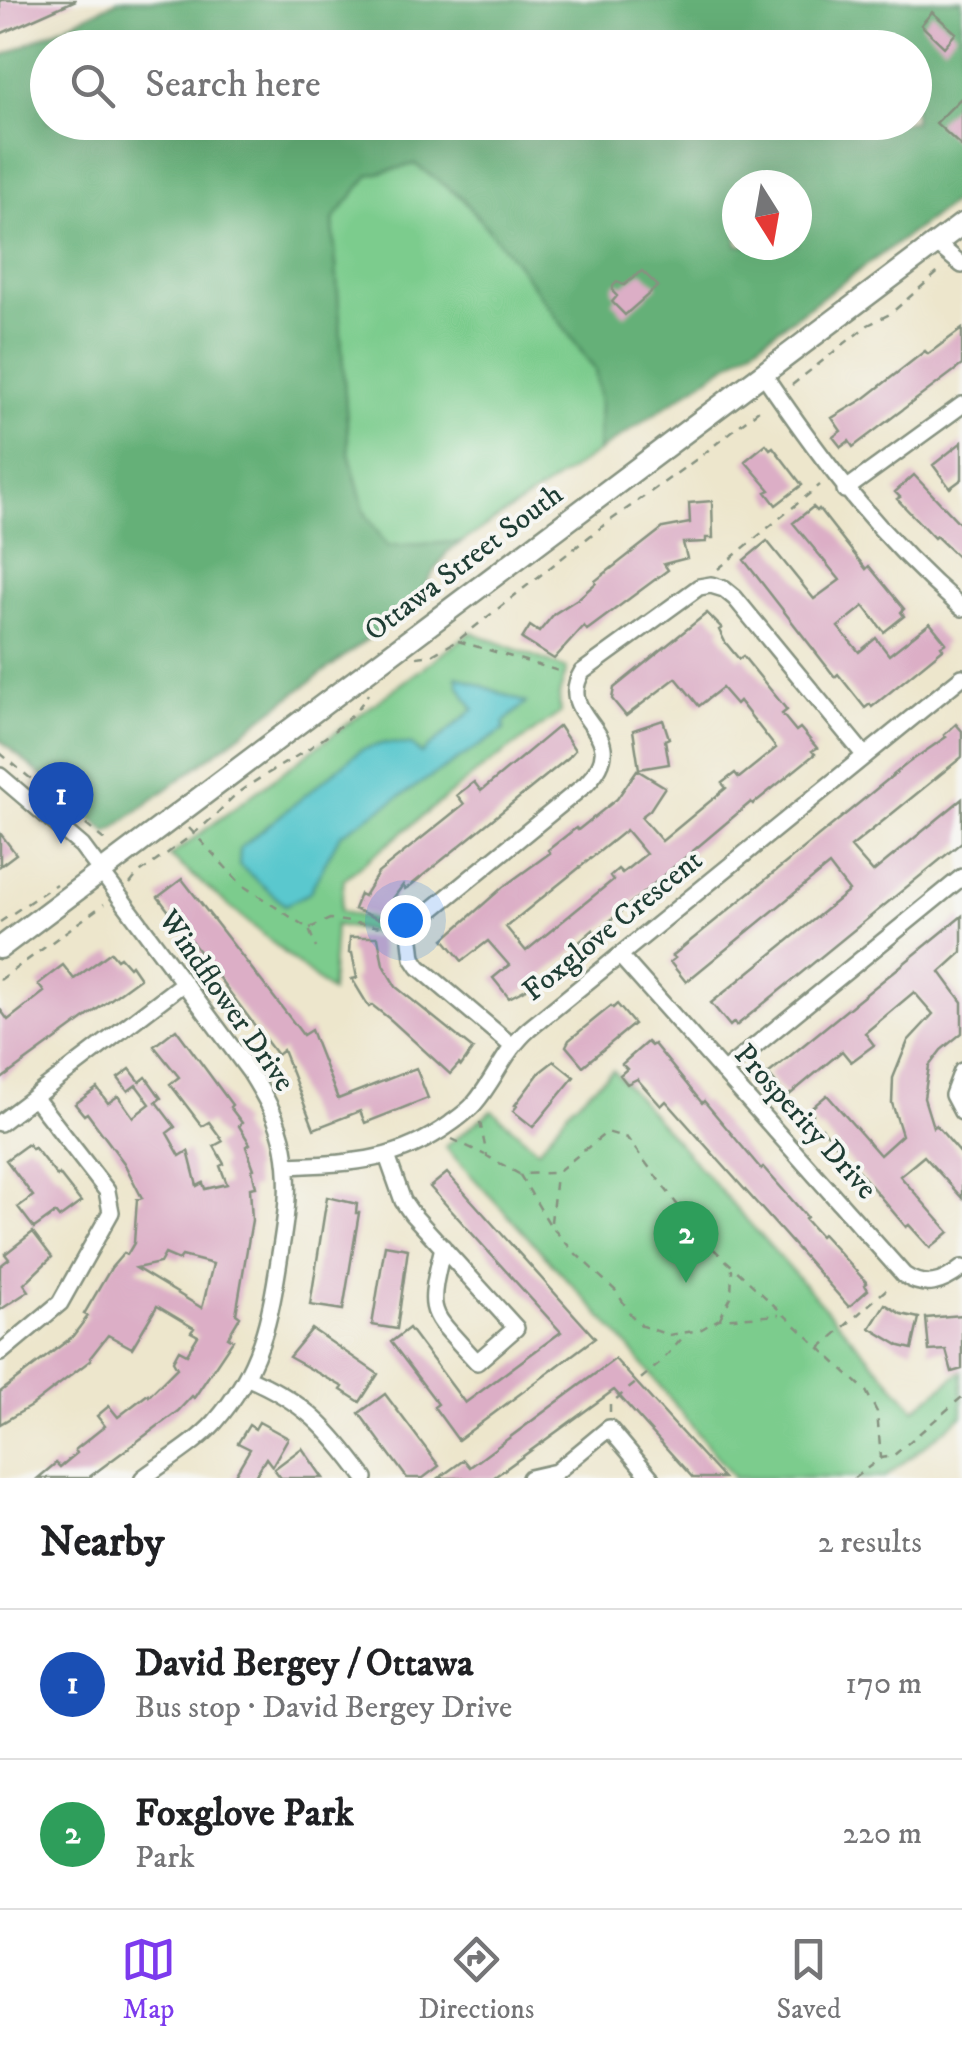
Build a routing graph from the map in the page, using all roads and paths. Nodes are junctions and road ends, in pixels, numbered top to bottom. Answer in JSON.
{"nodes":[{"id":1,"x":962,"y":224,"type":"edge"},
{"id":2,"x":937,"y":244,"type":"junction"},
{"id":3,"x":958,"y":262,"type":"edge"},
{"id":4,"x":764,"y":375,"type":"junction"},
{"id":5,"x":787,"y":389,"type":"dead end"},
{"id":6,"x":766,"y":405,"type":"dead end"},
{"id":7,"x":962,"y":405,"type":"edge"},
{"id":8,"x":820,"y":485,"type":"dead end"},
{"id":9,"x":845,"y":490,"type":"junction"},
{"id":10,"x":718,"y":569,"type":"dead end"},
{"id":11,"x":962,"y":608,"type":"edge"},
{"id":12,"x":456,"y":641,"type":"junction"},
{"id":13,"x":409,"y":659,"type":"dead end"},
{"id":14,"x":562,"y":672,"type":"dead end"},
{"id":15,"x":962,"y":677,"type":"edge"},
{"id":16,"x":370,"y":688,"type":"dead end"},
{"id":17,"x":0,"y":753,"type":"edge"},
{"id":18,"x":865,"y":756,"type":"junction"},
{"id":19,"x":0,"y":776,"type":"edge"},
{"id":20,"x":176,"y":816,"type":"junction"},
{"id":21,"x":194,"y":833,"type":"junction"},
{"id":22,"x":112,"y":847,"type":"dead end"},
{"id":23,"x":132,"y":868,"type":"dead end"},
{"id":24,"x":102,"y":873,"type":"junction"},
{"id":25,"x":136,"y":875,"type":"junction"},
{"id":26,"x":962,"y":877,"type":"edge"},
{"id":27,"x":67,"y":878,"type":"dead end"},
{"id":28,"x":127,"y":886,"type":"dead end"},
{"id":29,"x":90,"y":901,"type":"dead end"},
{"id":30,"x":104,"y":904,"type":"dead end"},
{"id":31,"x":95,"y":908,"type":"junction"},
{"id":32,"x":0,"y":922,"type":"edge"},
{"id":33,"x":309,"y":928,"type":"junction"},
{"id":34,"x":410,"y":932,"type":"junction"},
{"id":35,"x":0,"y":948,"type":"edge"},
{"id":36,"x":316,"y":948,"type":"dead end"},
{"id":37,"x":622,"y":957,"type":"junction"},
{"id":38,"x":0,"y":980,"type":"edge"},
{"id":39,"x":182,"y":984,"type":"junction"},
{"id":40,"x":511,"y":1045,"type":"junction"},
{"id":41,"x":723,"y":1072,"type":"junction"},
{"id":42,"x":962,"y":1072,"type":"edge"},
{"id":43,"x":34,"y":1098,"type":"junction"},
{"id":44,"x":962,"y":1112,"type":"edge"},
{"id":45,"x":480,"y":1122,"type":"dead end"},
{"id":46,"x":0,"y":1123,"type":"edge"},
{"id":47,"x":438,"y":1132,"type":"junction"},
{"id":48,"x":386,"y":1156,"type":"junction"},
{"id":49,"x":487,"y":1156,"type":"junction"},
{"id":50,"x":286,"y":1166,"type":"junction"},
{"id":51,"x":519,"y":1174,"type":"junction"},
{"id":52,"x":556,"y":1174,"type":"junction"},
{"id":53,"x":550,"y":1225,"type":"junction"},
{"id":54,"x":443,"y":1247,"type":"junction"},
{"id":55,"x":732,"y":1268,"type":"junction"},
{"id":56,"x":962,"y":1268,"type":"edge"},
{"id":57,"x":890,"y":1287,"type":"dead end"},
{"id":58,"x":782,"y":1315,"type":"junction"},
{"id":59,"x":719,"y":1320,"type":"junction"},
{"id":60,"x":687,"y":1333,"type":"junction"},
{"id":61,"x":820,"y":1348,"type":"junction"},
{"id":62,"x":0,"y":1353,"type":"edge"},
{"id":63,"x":246,"y":1377,"type":"junction"},
{"id":64,"x":962,"y":1398,"type":"edge"},
{"id":65,"x":609,"y":1428,"type":"junction"},
{"id":66,"x":882,"y":1458,"type":"junction"},
{"id":67,"x":558,"y":1475,"type":"edge"},
{"id":68,"x":143,"y":1478,"type":"edge"},
{"id":69,"x":365,"y":1478,"type":"edge"},
{"id":70,"x":530,"y":1478,"type":"edge"},
{"id":71,"x":651,"y":1478,"type":"edge"},
{"id":72,"x":854,"y":1478,"type":"edge"}],
"edges":[{"from":1,"to":2,"type":"main road","name":"Ottawa Street South"},
{"from":2,"to":3,"type":"street"},
{"from":2,"to":4,"type":"main road","name":"Ottawa Street South"},
{"from":3,"to":5,"type":"path"},
{"from":4,"to":9,"type":"street"},
{"from":4,"to":20,"type":"main road","name":"Ottawa Street South"},
{"from":6,"to":12,"type":"path"},
{"from":7,"to":9,"type":"street"},
{"from":8,"to":10,"type":"path"},
{"from":9,"to":11,"type":"street"},
{"from":12,"to":13,"type":"path"},
{"from":12,"to":14,"type":"path"},
{"from":15,"to":18,"type":"street","name":"Foxglove Crescent"},
{"from":16,"to":21,"type":"path"},
{"from":17,"to":22,"type":"path"},
{"from":18,"to":34,"type":"street"},
{"from":18,"to":37,"type":"street","name":"Foxglove Crescent"},
{"from":19,"to":24,"type":"street","name":"Windflower Drive"},
{"from":20,"to":21,"type":"path"},
{"from":20,"to":24,"type":"main road","name":"Ottawa Street South"},
{"from":21,"to":25,"type":"path"},
{"from":21,"to":33,"type":"path"},
{"from":23,"to":25,"type":"path"},
{"from":24,"to":35,"type":"main road","name":"Ottawa Street South"},
{"from":24,"to":39,"type":"street","name":"Windflower Drive"},
{"from":25,"to":28,"type":"path"},
{"from":26,"to":41,"type":"street"},
{"from":27,"to":32,"type":"path"},
{"from":29,"to":31,"type":"path"},
{"from":30,"to":31,"type":"path"},
{"from":31,"to":38,"type":"path"},
{"from":33,"to":34,"type":"path"},
{"from":33,"to":36,"type":"path"},
{"from":34,"to":40,"type":"street"},
{"from":37,"to":40,"type":"street","name":"Foxglove Crescent"},
{"from":37,"to":41,"type":"street","name":"Prosperity Drive"},
{"from":39,"to":43,"type":"street"},
{"from":39,"to":50,"type":"street","name":"Windflower Drive"},
{"from":40,"to":47,"type":"street","name":"Foxglove Crescent"},
{"from":41,"to":56,"type":"street","name":"Prosperity Drive"},
{"from":42,"to":44,"type":"street"},
{"from":43,"to":46,"type":"street"},
{"from":43,"to":62,"type":"street"},
{"from":45,"to":49,"type":"path"},
{"from":47,"to":48,"type":"street","name":"Foxglove Crescent"},
{"from":47,"to":49,"type":"path"},
{"from":48,"to":50,"type":"street","name":"Foxglove Crescent"},
{"from":48,"to":54,"type":"street"},
{"from":49,"to":51,"type":"path"},
{"from":50,"to":63,"type":"street","name":"Windflower Drive"},
{"from":51,"to":52,"type":"path"},
{"from":51,"to":53,"type":"path"},
{"from":52,"to":53,"type":"path"},
{"from":52,"to":55,"type":"path"},
{"from":53,"to":60,"type":"path"},
{"from":54,"to":54,"type":"street"},
{"from":55,"to":58,"type":"path"},
{"from":55,"to":59,"type":"path"},
{"from":57,"to":61,"type":"path"},
{"from":58,"to":59,"type":"path"},
{"from":58,"to":61,"type":"path"},
{"from":59,"to":60,"type":"path"},
{"from":60,"to":65,"type":"path"},
{"from":61,"to":66,"type":"path"},
{"from":63,"to":68,"type":"street","name":"Windflower Drive"},
{"from":63,"to":69,"type":"street"},
{"from":64,"to":66,"type":"path"},
{"from":65,"to":67,"type":"street"},
{"from":65,"to":71,"type":"street"},
{"from":66,"to":72,"type":"path"},
{"from":67,"to":70,"type":"street"}]}
